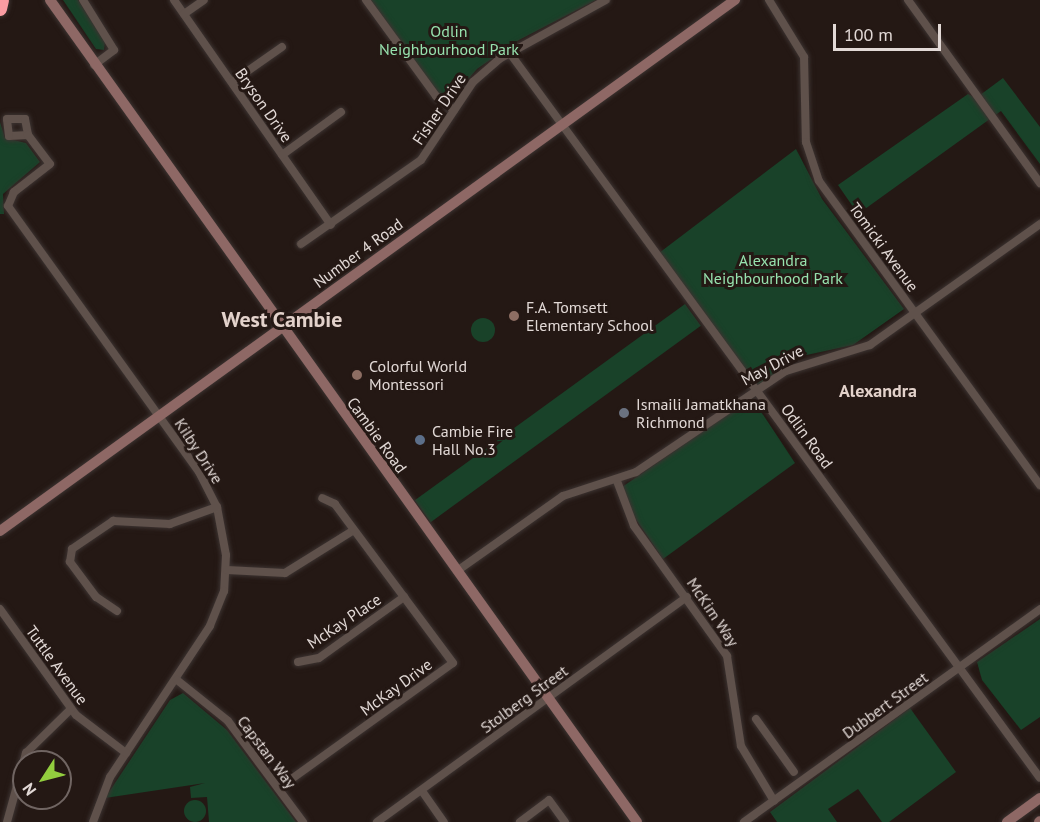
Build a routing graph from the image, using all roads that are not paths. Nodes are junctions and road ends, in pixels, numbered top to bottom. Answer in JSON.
{"nodes":[{"id":1,"x":2,"y":0,"type":"edge"},
{"id":2,"x":50,"y":0,"type":"edge"},
{"id":3,"x":83,"y":0,"type":"edge"},
{"id":4,"x":174,"y":0,"type":"edge"},
{"id":5,"x":204,"y":0,"type":"edge"},
{"id":6,"x":366,"y":0,"type":"edge"},
{"id":7,"x":606,"y":0,"type":"edge"},
{"id":8,"x":735,"y":0,"type":"edge"},
{"id":9,"x":769,"y":0,"type":"edge"},
{"id":10,"x":908,"y":0,"type":"edge"},
{"id":11,"x":0,"y":9,"type":"edge"},
{"id":12,"x":184,"y":14,"type":"junction"},
{"id":13,"x":282,"y":47,"type":"dead end"},
{"id":14,"x":509,"y":52,"type":"junction"},
{"id":15,"x":94,"y":65,"type":"junction"},
{"id":16,"x":232,"y":82,"type":"junction"},
{"id":17,"x":454,"y":110,"type":"junction"},
{"id":18,"x":341,"y":112,"type":"dead end"},
{"id":19,"x":562,"y":124,"type":"junction"},
{"id":20,"x":28,"y":135,"type":"dead end"},
{"id":21,"x":282,"y":155,"type":"junction"},
{"id":22,"x":1040,"y":183,"type":"edge"},
{"id":23,"x":1040,"y":224,"type":"edge"},
{"id":24,"x":331,"y":225,"type":"junction"},
{"id":25,"x":301,"y":244,"type":"dead end"},
{"id":26,"x":915,"y":314,"type":"junction"},
{"id":27,"x":281,"y":326,"type":"junction"},
{"id":28,"x":756,"y":389,"type":"junction"},
{"id":29,"x":159,"y":415,"type":"junction"},
{"id":30,"x":616,"y":481,"type":"junction"},
{"id":31,"x":1040,"y":485,"type":"edge"},
{"id":32,"x":322,"y":498,"type":"dead end"},
{"id":33,"x":217,"y":507,"type":"junction"},
{"id":34,"x":354,"y":530,"type":"junction"},
{"id":35,"x":0,"y":531,"type":"edge"},
{"id":36,"x":227,"y":570,"type":"junction"},
{"id":37,"x":457,"y":572,"type":"junction"},
{"id":38,"x":404,"y":597,"type":"junction"},
{"id":39,"x":687,"y":597,"type":"junction"},
{"id":40,"x":1040,"y":609,"type":"edge"},
{"id":41,"x":117,"y":611,"type":"dead end"},
{"id":42,"x":1,"y":614,"type":"edge"},
{"id":43,"x":298,"y":662,"type":"dead end"},
{"id":44,"x":959,"y":668,"type":"junction"},
{"id":45,"x":177,"y":680,"type":"junction"},
{"id":46,"x":547,"y":699,"type":"junction"},
{"id":47,"x":71,"y":709,"type":"junction"},
{"id":48,"x":756,"y":719,"type":"dead end"},
{"id":49,"x":126,"y":753,"type":"junction"},
{"id":50,"x":794,"y":772,"type":"dead end"},
{"id":51,"x":1040,"y":778,"type":"edge"},
{"id":52,"x":279,"y":788,"type":"junction"},
{"id":53,"x":422,"y":791,"type":"junction"},
{"id":54,"x":1040,"y":798,"type":"edge"},
{"id":55,"x":774,"y":801,"type":"junction"},
{"id":56,"x":7,"y":822,"type":"edge"},
{"id":57,"x":93,"y":822,"type":"edge"},
{"id":58,"x":303,"y":822,"type":"edge"},
{"id":59,"x":377,"y":822,"type":"edge"},
{"id":60,"x":444,"y":822,"type":"edge"},
{"id":61,"x":520,"y":822,"type":"edge"},
{"id":62,"x":565,"y":822,"type":"edge"},
{"id":63,"x":637,"y":822,"type":"edge"},
{"id":64,"x":744,"y":822,"type":"edge"},
{"id":65,"x":1007,"y":822,"type":"edge"}],
"edges":[{"from":1,"to":11,"type":"highway"},
{"from":2,"to":15,"type":"main road","name":"Cambie Road"},
{"from":3,"to":15,"type":"street"},
{"from":4,"to":12,"type":"street","name":"Bryson Drive"},
{"from":5,"to":12,"type":"street"},
{"from":6,"to":17,"type":"street"},
{"from":7,"to":14,"type":"street","name":"Fisher Drive"},
{"from":8,"to":19,"type":"main road","name":"Number 4 Road"},
{"from":9,"to":26,"type":"street","name":"Tomicki Avenue"},
{"from":10,"to":22,"type":"street"},
{"from":12,"to":16,"type":"street","name":"Bryson Drive"},
{"from":13,"to":16,"type":"street"},
{"from":14,"to":17,"type":"street","name":"Fisher Drive"},
{"from":14,"to":19,"type":"street","name":"Odlin Road"},
{"from":15,"to":27,"type":"main road","name":"Cambie Road"},
{"from":16,"to":21,"type":"street","name":"Bryson Drive"},
{"from":17,"to":24,"type":"street","name":"Fisher Drive"},
{"from":18,"to":21,"type":"street"},
{"from":19,"to":27,"type":"main road","name":"Number 4 Road"},
{"from":19,"to":28,"type":"street","name":"Odlin Road"},
{"from":20,"to":29,"type":"street","name":"Kilby Drive"},
{"from":21,"to":24,"type":"street","name":"Bryson Drive"},
{"from":23,"to":26,"type":"street","name":"May Drive"},
{"from":24,"to":25,"type":"street","name":"Fisher Drive"},
{"from":26,"to":28,"type":"street","name":"May Drive"},
{"from":26,"to":31,"type":"street","name":"Tomicki Avenue"},
{"from":27,"to":29,"type":"main road","name":"Number 4 Road"},
{"from":27,"to":37,"type":"main road","name":"Cambie Road"},
{"from":28,"to":30,"type":"street","name":"May Drive"},
{"from":28,"to":44,"type":"street","name":"Odlin Road"},
{"from":29,"to":33,"type":"street","name":"Kilby Drive"},
{"from":29,"to":35,"type":"main road","name":"Number 4 Road"},
{"from":30,"to":37,"type":"street","name":"May Drive"},
{"from":30,"to":39,"type":"street","name":"McKim Way"},
{"from":32,"to":34,"type":"street","name":"McKay Drive"},
{"from":33,"to":36,"type":"street","name":"Kilby Drive"},
{"from":33,"to":41,"type":"street"},
{"from":34,"to":36,"type":"street"},
{"from":34,"to":38,"type":"street","name":"McKay Drive"},
{"from":36,"to":45,"type":"street","name":"Kilby Drive"},
{"from":37,"to":46,"type":"main road","name":"Cambie Road"},
{"from":38,"to":43,"type":"street","name":"McKay Place"},
{"from":38,"to":52,"type":"street","name":"McKay Drive"},
{"from":39,"to":46,"type":"street","name":"Stolberg Street"},
{"from":39,"to":55,"type":"street","name":"McKim Way"},
{"from":40,"to":44,"type":"street","name":"Dubbert Street"},
{"from":42,"to":47,"type":"street","name":"Tuttle Avenue"},
{"from":44,"to":51,"type":"street","name":"Odlin Road"},
{"from":44,"to":55,"type":"street","name":"Dubbert Street"},
{"from":45,"to":49,"type":"street","name":"Kilby Drive"},
{"from":45,"to":52,"type":"street","name":"Capstan Way"},
{"from":46,"to":53,"type":"street","name":"Stolberg Street"},
{"from":46,"to":63,"type":"main road","name":"Cambie Road"},
{"from":47,"to":49,"type":"street","name":"Tuttle Avenue"},
{"from":47,"to":56,"type":"street"},
{"from":48,"to":50,"type":"street"},
{"from":49,"to":57,"type":"street","name":"Kilby Drive"},
{"from":52,"to":58,"type":"street","name":"Capstan Way"},
{"from":53,"to":59,"type":"street","name":"Stolberg Street"},
{"from":53,"to":60,"type":"street"},
{"from":54,"to":65,"type":"main road"},
{"from":55,"to":64,"type":"street","name":"Dubbert Street"},
{"from":61,"to":62,"type":"street"}]}
